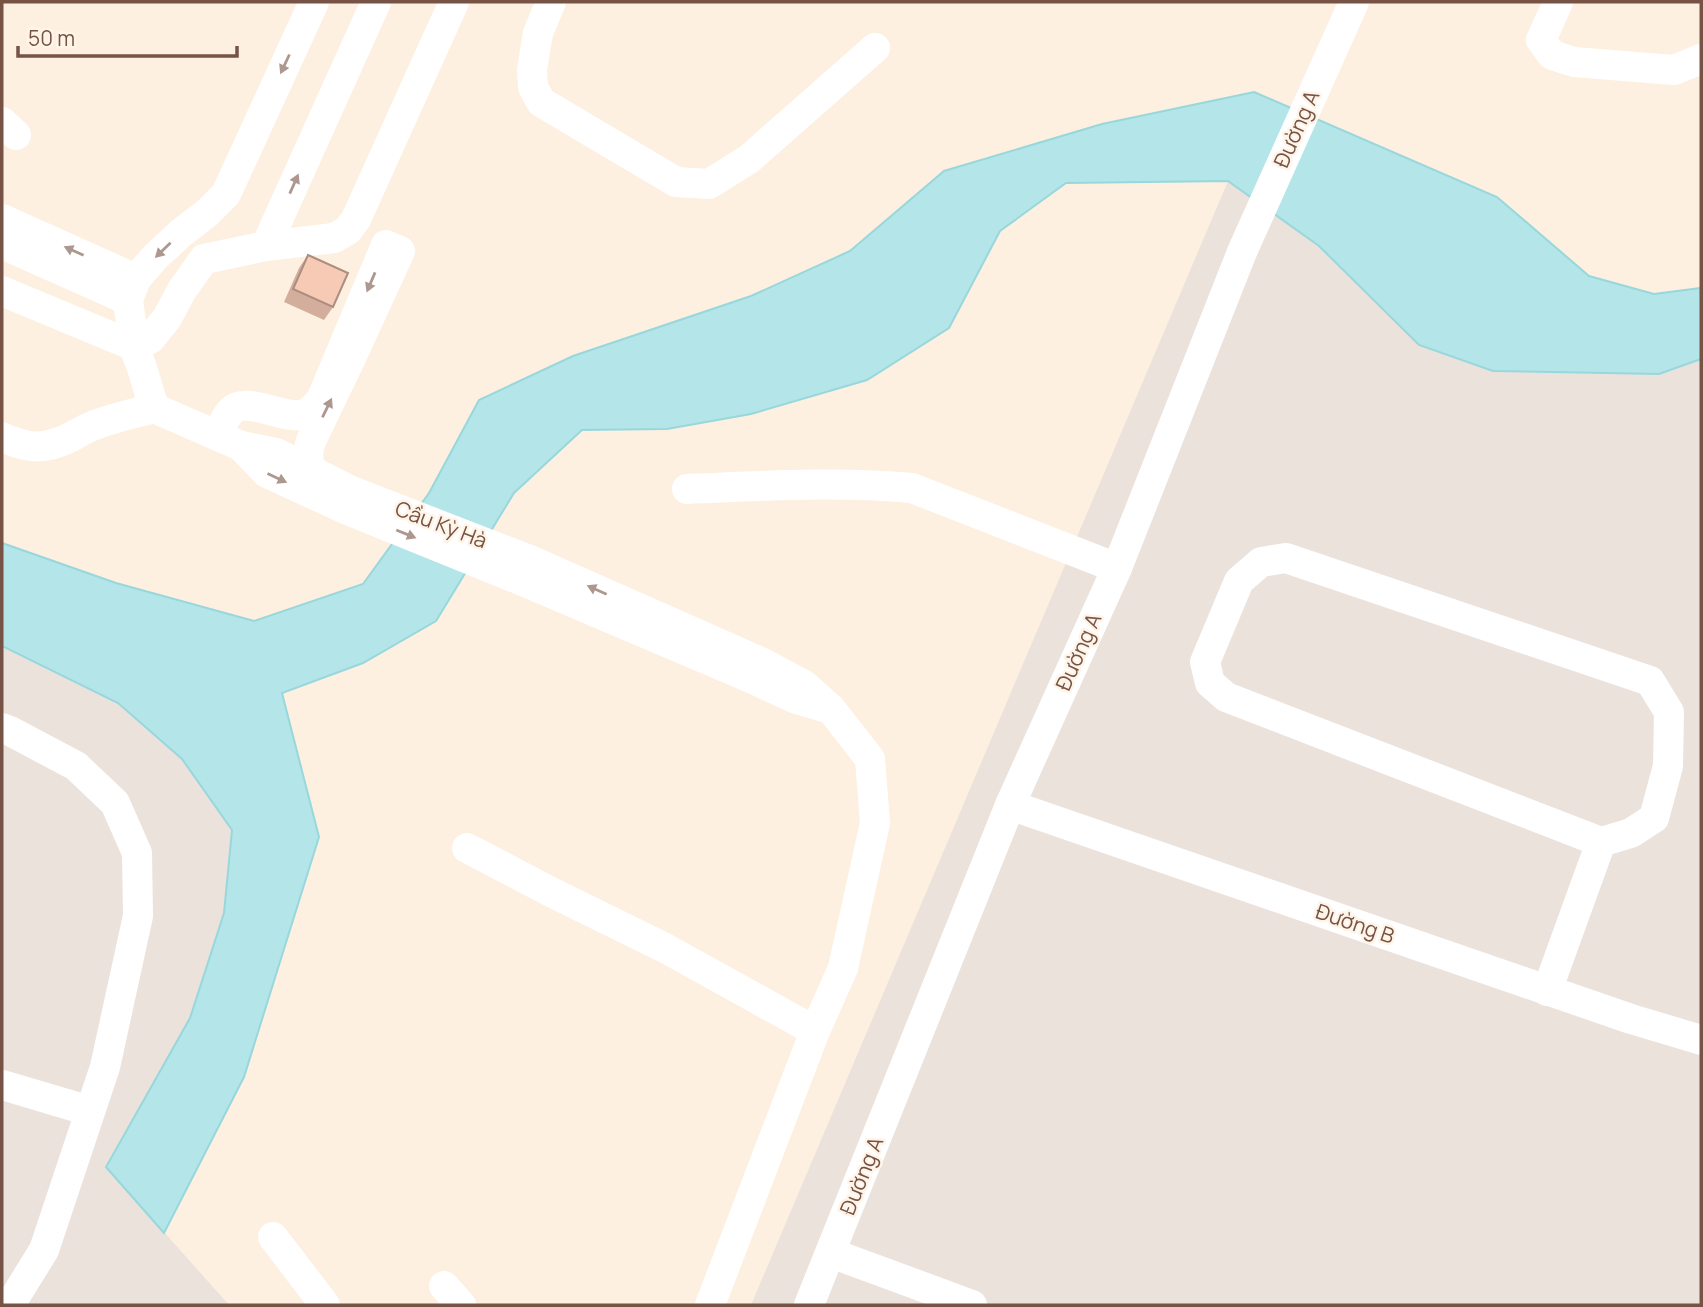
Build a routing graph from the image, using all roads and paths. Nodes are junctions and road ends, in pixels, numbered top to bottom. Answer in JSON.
{"nodes":[{"id":1,"x":314,"y":2,"type":"edge"},
{"id":2,"x":376,"y":2,"type":"edge"},
{"id":3,"x":454,"y":2,"type":"edge"},
{"id":4,"x":551,"y":2,"type":"edge"},
{"id":5,"x":1354,"y":2,"type":"edge"},
{"id":6,"x":1558,"y":2,"type":"edge"},
{"id":7,"x":875,"y":48,"type":"dead end"},
{"id":8,"x":1701,"y":60,"type":"edge"},
{"id":9,"x":2,"y":219,"type":"edge"},
{"id":10,"x":2,"y":244,"type":"edge"},
{"id":11,"x":266,"y":246,"type":"junction"},
{"id":12,"x":132,"y":289,"type":"junction"},
{"id":13,"x":2,"y":291,"type":"edge"},
{"id":14,"x":134,"y":346,"type":"junction"},
{"id":15,"x":154,"y":408,"type":"junction"},
{"id":16,"x":2,"y":437,"type":"edge"},
{"id":17,"x":229,"y":441,"type":"junction"},
{"id":18,"x":312,"y":471,"type":"junction"},
{"id":19,"x":687,"y":489,"type":"dead end"},
{"id":20,"x":346,"y":499,"type":"junction"},
{"id":21,"x":1117,"y":568,"type":"junction"},
{"id":22,"x":2,"y":728,"type":"edge"},
{"id":23,"x":1010,"y":805,"type":"junction"},
{"id":24,"x":1601,"y":842,"type":"junction"},
{"id":25,"x":467,"y":848,"type":"dead end"},
{"id":26,"x":1547,"y":991,"type":"junction"},
{"id":27,"x":815,"y":1031,"type":"junction"},
{"id":28,"x":1701,"y":1040,"type":"edge"},
{"id":29,"x":2,"y":1085,"type":"edge"},
{"id":30,"x":90,"y":1111,"type":"junction"},
{"id":31,"x":273,"y":1237,"type":"dead end"},
{"id":32,"x":831,"y":1253,"type":"junction"},
{"id":33,"x":10,"y":1305,"type":"edge"},
{"id":34,"x":325,"y":1305,"type":"edge"},
{"id":35,"x":710,"y":1305,"type":"edge"},
{"id":36,"x":809,"y":1305,"type":"edge"},
{"id":37,"x":972,"y":1305,"type":"edge"}],
"edges":[{"from":1,"to":12,"type":"street","one_way":true},
{"from":11,"to":2,"type":"street","one_way":true},
{"from":3,"to":11,"type":"street"},
{"from":4,"to":7,"type":"street"},
{"from":5,"to":21,"type":"street","name":"Đường A"},
{"from":6,"to":8,"type":"street"},
{"from":12,"to":9,"type":"street","one_way":true},
{"from":10,"to":12,"type":"street"},
{"from":11,"to":14,"type":"street"},
{"from":12,"to":14,"type":"street"},
{"from":13,"to":14,"type":"street"},
{"from":14,"to":15,"type":"street"},
{"from":15,"to":16,"type":"street"},
{"from":15,"to":17,"type":"street"},
{"from":17,"to":18,"type":"street"},
{"from":18,"to":17,"type":"street","one_way":true},
{"from":17,"to":20,"type":"street","one_way":true},
{"from":18,"to":20,"type":"street"},
{"from":19,"to":21,"type":"street"},
{"from":20,"to":27,"type":"street","name":"Cầu Kỳ Hà"},
{"from":21,"to":23,"type":"street","name":"Đường A"},
{"from":22,"to":30,"type":"street"},
{"from":23,"to":26,"type":"street","name":"Đường B"},
{"from":23,"to":32,"type":"street","name":"Đường A"},
{"from":24,"to":24,"type":"street"},
{"from":24,"to":26,"type":"street"},
{"from":25,"to":27,"type":"street"},
{"from":26,"to":28,"type":"street","name":"Đường B"},
{"from":27,"to":35,"type":"street"},
{"from":29,"to":30,"type":"street"},
{"from":30,"to":33,"type":"street"},
{"from":31,"to":34,"type":"street"},
{"from":32,"to":36,"type":"street","name":"Đường A"},
{"from":32,"to":37,"type":"street"}]}
